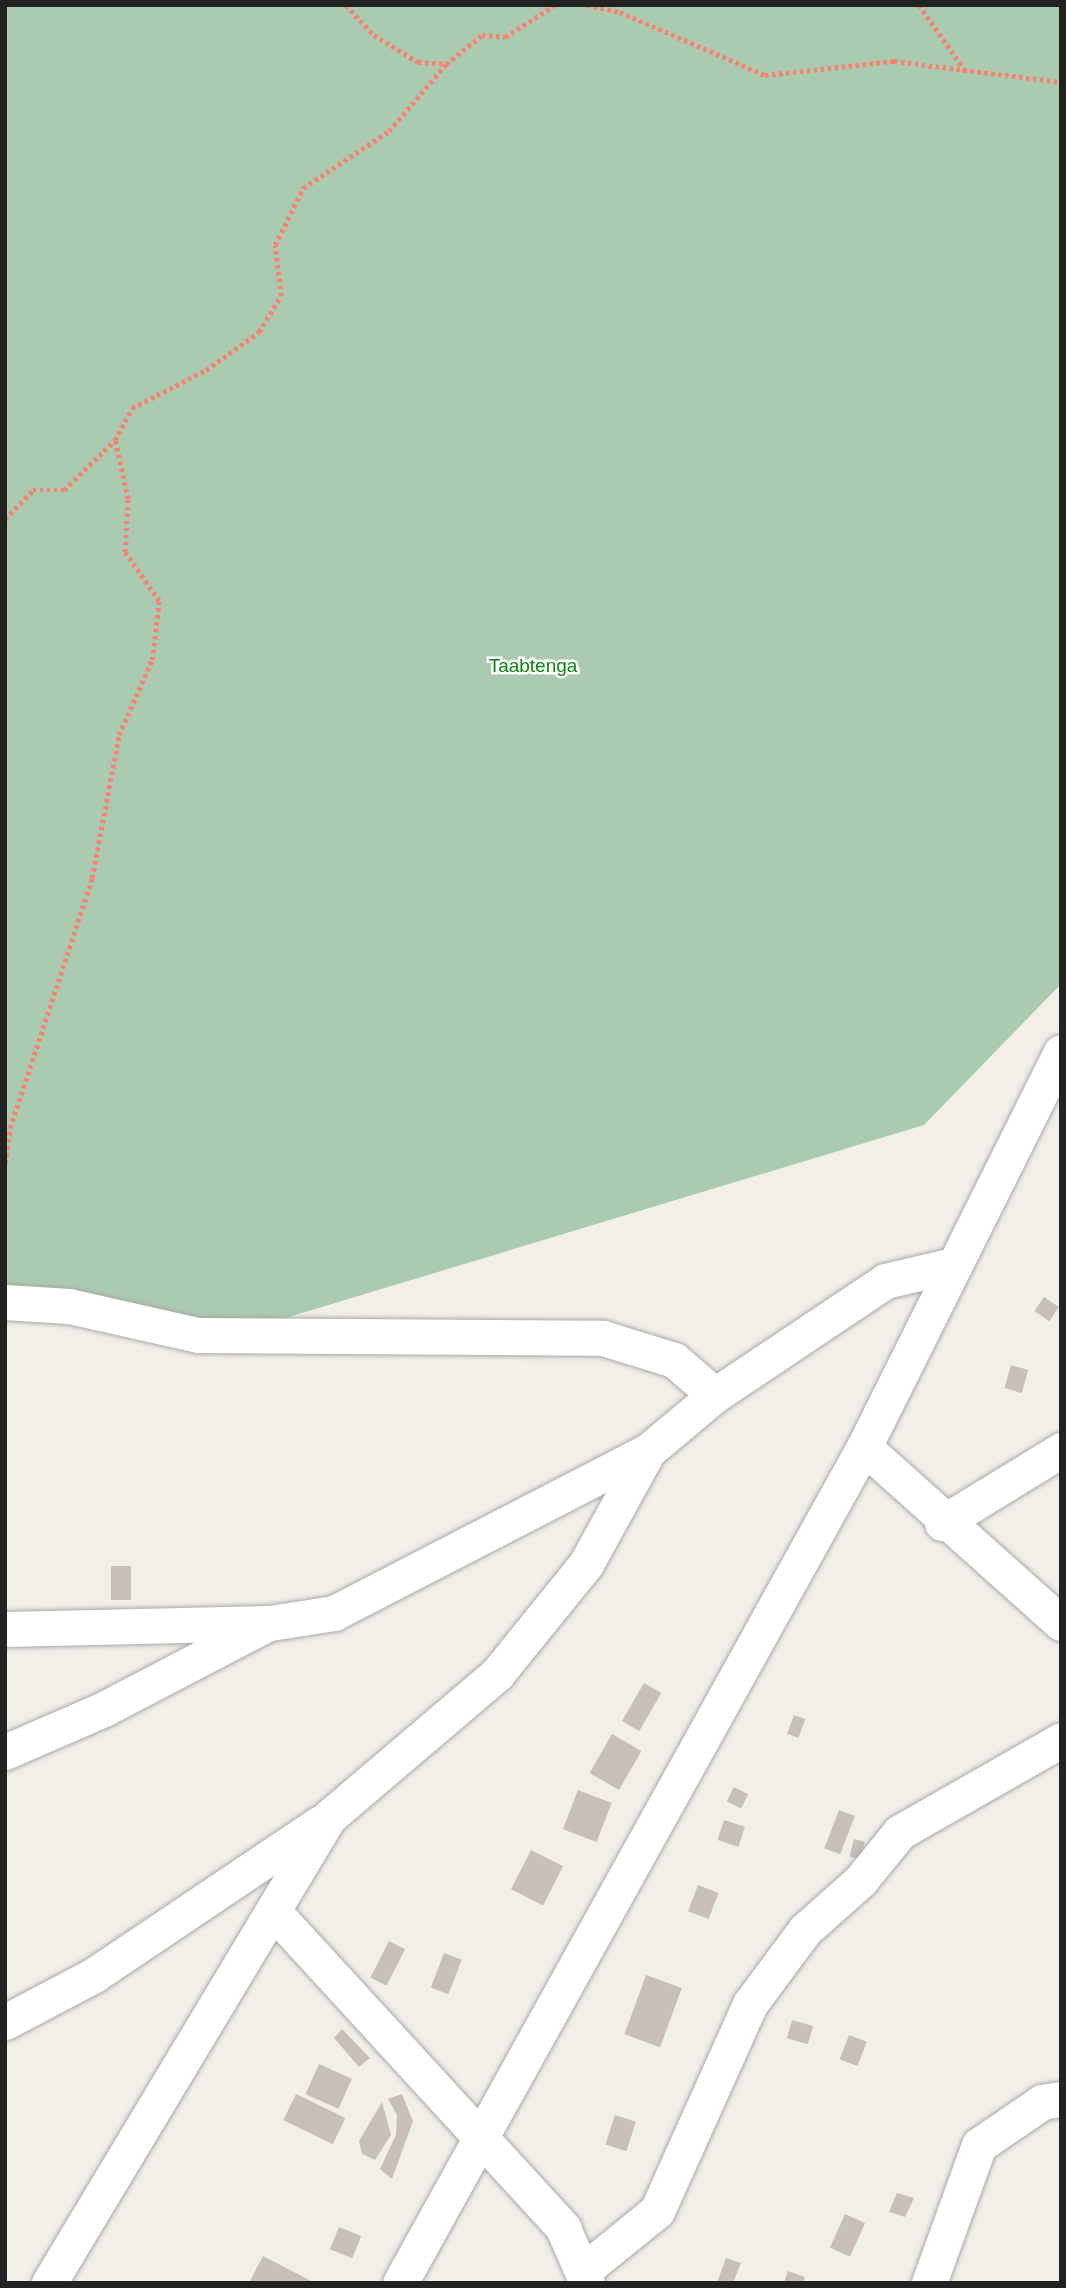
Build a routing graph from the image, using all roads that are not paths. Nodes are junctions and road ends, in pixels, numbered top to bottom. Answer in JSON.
{"nodes":[{"id":1,"x":1061,"y":1052,"type":"edge"},
{"id":2,"x":954,"y":1265,"type":"junction"},
{"id":3,"x":5,"y":1302,"type":"edge"},
{"id":4,"x":715,"y":1395,"type":"junction"},
{"id":5,"x":864,"y":1447,"type":"junction"},
{"id":6,"x":1061,"y":1450,"type":"edge"},
{"id":7,"x":648,"y":1451,"type":"junction"},
{"id":8,"x":942,"y":1522,"type":"junction"},
{"id":9,"x":270,"y":1623,"type":"junction"},
{"id":10,"x":1061,"y":1623,"type":"edge"},
{"id":11,"x":5,"y":1629,"type":"edge"},
{"id":12,"x":1061,"y":1740,"type":"edge"},
{"id":13,"x":5,"y":1752,"type":"edge"},
{"id":14,"x":329,"y":1817,"type":"junction"},
{"id":15,"x":273,"y":1911,"type":"junction"},
{"id":16,"x":5,"y":2022,"type":"edge"},
{"id":17,"x":1061,"y":2099,"type":"edge"},
{"id":18,"x":477,"y":2138,"type":"junction"},
{"id":19,"x":585,"y":2277,"type":"edge"},
{"id":20,"x":48,"y":2283,"type":"edge"},
{"id":21,"x":400,"y":2283,"type":"edge"},
{"id":22,"x":929,"y":2283,"type":"edge"}],
"edges":[{"from":1,"to":2,"type":"street"},
{"from":2,"to":4,"type":"street"},
{"from":2,"to":5,"type":"street"},
{"from":3,"to":4,"type":"street"},
{"from":4,"to":7,"type":"street"},
{"from":5,"to":8,"type":"street"},
{"from":5,"to":18,"type":"street"},
{"from":6,"to":8,"type":"street"},
{"from":7,"to":9,"type":"street"},
{"from":7,"to":14,"type":"street"},
{"from":8,"to":10,"type":"street"},
{"from":9,"to":11,"type":"street"},
{"from":9,"to":13,"type":"street"},
{"from":12,"to":19,"type":"street"},
{"from":14,"to":15,"type":"street"},
{"from":14,"to":16,"type":"street"},
{"from":15,"to":18,"type":"street"},
{"from":15,"to":20,"type":"street"},
{"from":17,"to":22,"type":"street"},
{"from":18,"to":19,"type":"street"},
{"from":18,"to":21,"type":"street"}]}
